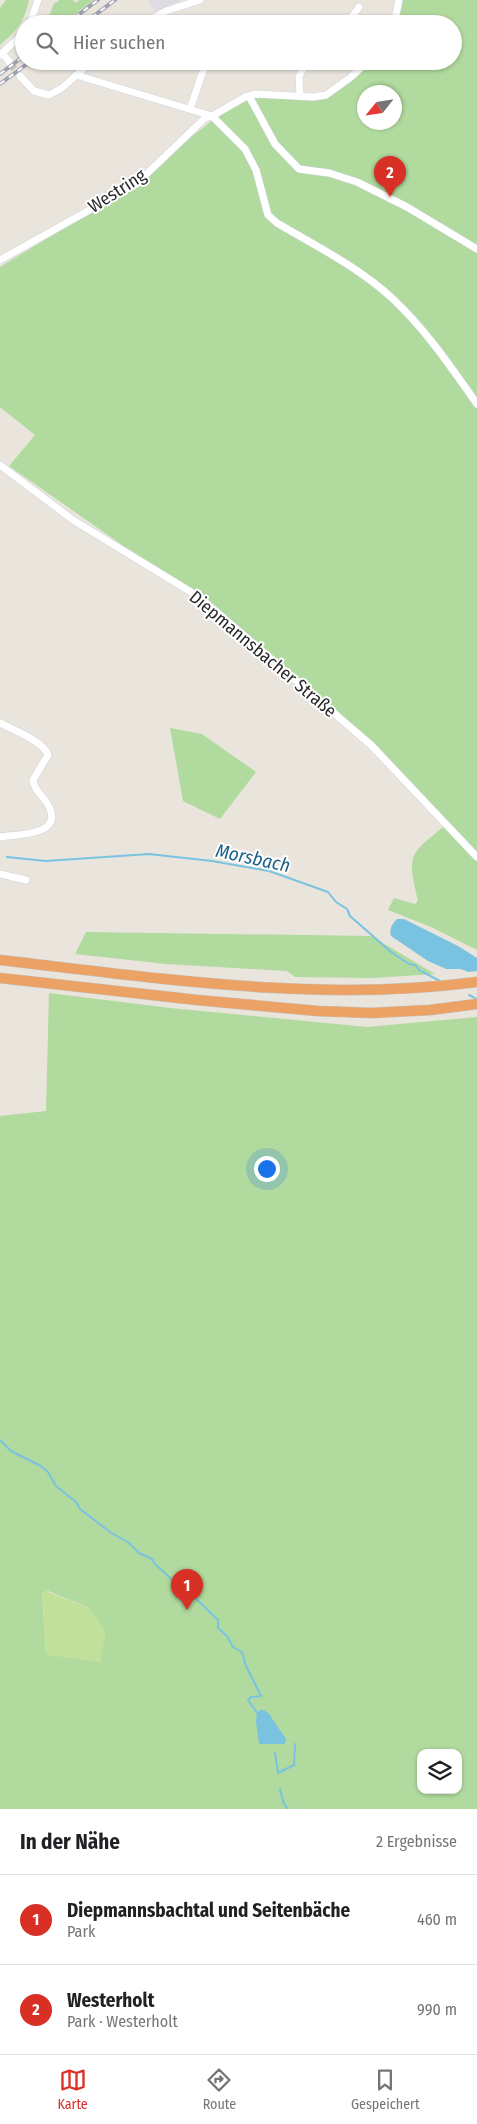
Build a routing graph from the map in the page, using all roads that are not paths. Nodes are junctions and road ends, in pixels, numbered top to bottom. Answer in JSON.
{"nodes":[{"id":1,"x":38,"y":0,"type":"edge"},
{"id":2,"x":200,"y":0,"type":"edge"},
{"id":3,"x":399,"y":0,"type":"edge"},
{"id":4,"x":359,"y":7,"type":"dead end"},
{"id":5,"x":33,"y":15,"type":"edge"},
{"id":6,"x":159,"y":15,"type":"edge"},
{"id":7,"x":353,"y":15,"type":"edge"},
{"id":8,"x":396,"y":15,"type":"edge"},
{"id":9,"x":15,"y":41,"type":"edge"},
{"id":10,"x":1,"y":54,"type":"edge"},
{"id":11,"x":10,"y":63,"type":"tunnel mouth"},
{"id":12,"x":82,"y":70,"type":"edge"},
{"id":13,"x":203,"y":70,"type":"edge"},
{"id":14,"x":302,"y":70,"type":"edge"},
{"id":15,"x":358,"y":70,"type":"edge"},
{"id":16,"x":76,"y":75,"type":"junction"},
{"id":17,"x":20,"y":76,"type":"tunnel mouth"},
{"id":18,"x":249,"y":96,"type":"junction"},
{"id":19,"x":300,"y":96,"type":"junction"},
{"id":20,"x":190,"y":109,"type":"junction"},
{"id":21,"x":212,"y":116,"type":"junction"},
{"id":22,"x":477,"y":249,"type":"edge"},
{"id":23,"x":0,"y":260,"type":"edge"},
{"id":24,"x":477,"y":404,"type":"edge"},
{"id":25,"x":0,"y":465,"type":"edge"},
{"id":26,"x":0,"y":723,"type":"edge"},
{"id":27,"x":0,"y":837,"type":"edge"},
{"id":28,"x":477,"y":857,"type":"edge"},
{"id":29,"x":0,"y":874,"type":"edge"},
{"id":30,"x":26,"y":880,"type":"dead end"},
{"id":31,"x":0,"y":960,"type":"edge"},
{"id":32,"x":0,"y":978,"type":"edge"},
{"id":33,"x":477,"y":982,"type":"edge"},
{"id":34,"x":477,"y":1004,"type":"edge"}],
"edges":[{"from":1,"to":5,"type":"street"},
{"from":2,"to":6,"type":"street"},
{"from":3,"to":8,"type":"street"},
{"from":4,"to":7,"type":"street"},
{"from":9,"to":10,"type":"street"},
{"from":10,"to":11,"type":"street"},
{"from":12,"to":16,"type":"street"},
{"from":13,"to":20,"type":"street"},
{"from":14,"to":19,"type":"street"},
{"from":15,"to":19,"type":"street"},
{"from":16,"to":17,"type":"street"},
{"from":16,"to":20,"type":"street"},
{"from":18,"to":19,"type":"street"},
{"from":18,"to":21,"type":"street","name":"Westring"},
{"from":18,"to":22,"type":"street"},
{"from":20,"to":21,"type":"street"},
{"from":21,"to":23,"type":"street","name":"Westring"},
{"from":21,"to":24,"type":"street"},
{"from":25,"to":28,"type":"street","name":"Diepmannsbacher Straße"},
{"from":26,"to":27,"type":"street"},
{"from":29,"to":30,"type":"street"},
{"from":31,"to":33,"type":"highway"},
{"from":32,"to":34,"type":"highway"}]}
